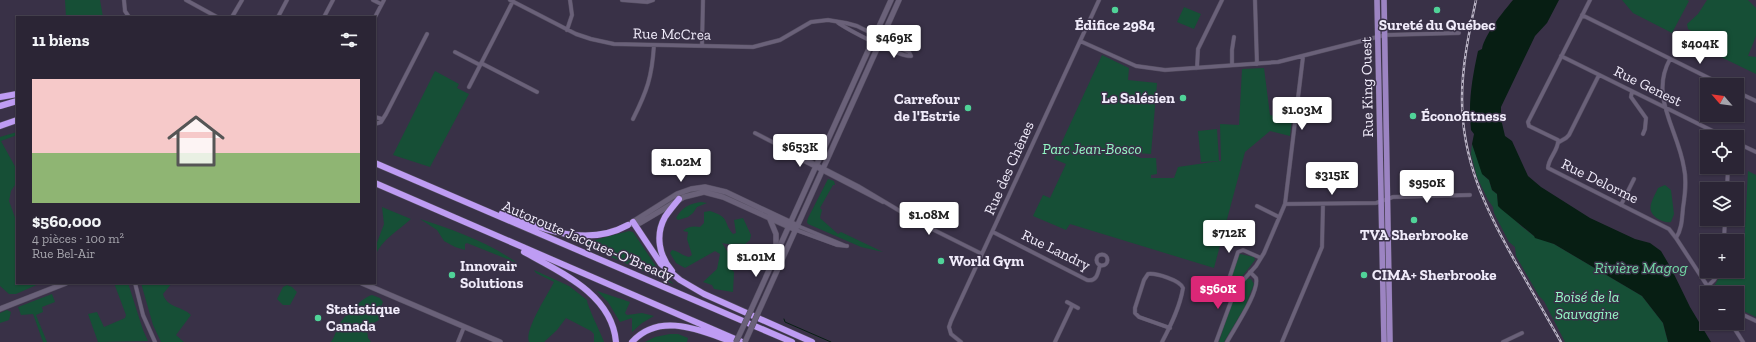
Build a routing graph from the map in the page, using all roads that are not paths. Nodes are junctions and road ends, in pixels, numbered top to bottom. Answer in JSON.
{"nodes":[{"id":1,"x":124,"y":0,"type":"edge"},
{"id":2,"x":186,"y":0,"type":"edge"},
{"id":3,"x":242,"y":0,"type":"edge"},
{"id":4,"x":287,"y":0,"type":"edge"},
{"id":5,"x":333,"y":0,"type":"edge"},
{"id":6,"x":373,"y":0,"type":"edge"},
{"id":7,"x":384,"y":0,"type":"edge"},
{"id":8,"x":570,"y":0,"type":"edge"},
{"id":9,"x":622,"y":0,"type":"edge"},
{"id":10,"x":653,"y":0,"type":"edge"},
{"id":11,"x":703,"y":0,"type":"edge"},
{"id":12,"x":891,"y":0,"type":"edge"},
{"id":13,"x":899,"y":0,"type":"edge"},
{"id":14,"x":1099,"y":0,"type":"edge"},
{"id":15,"x":1222,"y":0,"type":"edge"},
{"id":16,"x":1255,"y":0,"type":"edge"},
{"id":17,"x":1378,"y":0,"type":"edge"},
{"id":18,"x":1384,"y":0,"type":"edge"},
{"id":19,"x":1590,"y":0,"type":"edge"},
{"id":20,"x":512,"y":1,"type":"edge"},
{"id":21,"x":381,"y":4,"type":"junction"},
{"id":22,"x":1582,"y":14,"type":"junction"},
{"id":23,"x":128,"y":16,"type":"edge"},
{"id":24,"x":215,"y":16,"type":"edge"},
{"id":25,"x":233,"y":16,"type":"edge"},
{"id":26,"x":279,"y":16,"type":"edge"},
{"id":27,"x":325,"y":16,"type":"edge"},
{"id":28,"x":375,"y":16,"type":"edge"},
{"id":29,"x":837,"y":22,"type":"junction"},
{"id":30,"x":567,"y":30,"type":"junction"},
{"id":31,"x":1459,"y":32,"type":"dead end"},
{"id":32,"x":427,"y":34,"type":"dead end"},
{"id":33,"x":875,"y":34,"type":"junction"},
{"id":34,"x":1385,"y":35,"type":"junction"},
{"id":35,"x":1378,"y":36,"type":"junction"},
{"id":36,"x":1234,"y":37,"type":"dead end"},
{"id":37,"x":882,"y":38,"type":"junction"},
{"id":38,"x":872,"y":41,"type":"junction"},
{"id":39,"x":1080,"y":41,"type":"junction"},
{"id":40,"x":880,"y":44,"type":"junction"},
{"id":41,"x":654,"y":45,"type":"junction"},
{"id":42,"x":702,"y":46,"type":"junction"},
{"id":43,"x":455,"y":52,"type":"dead end"},
{"id":44,"x":1561,"y":56,"type":"junction"},
{"id":45,"x":1303,"y":57,"type":"junction"},
{"id":46,"x":1670,"y":59,"type":"junction"},
{"id":47,"x":480,"y":64,"type":"junction"},
{"id":48,"x":1257,"y":64,"type":"junction"},
{"id":49,"x":1232,"y":65,"type":"junction"},
{"id":50,"x":1197,"y":68,"type":"junction"},
{"id":51,"x":1599,"y":75,"type":"junction"},
{"id":52,"x":1709,"y":78,"type":"edge"},
{"id":53,"x":469,"y":87,"type":"dead end"},
{"id":54,"x":1632,"y":91,"type":"junction"},
{"id":55,"x":537,"y":92,"type":"dead end"},
{"id":56,"x":16,"y":94,"type":"edge"},
{"id":57,"x":1744,"y":95,"type":"edge"},
{"id":58,"x":0,"y":97,"type":"edge"},
{"id":59,"x":16,"y":101,"type":"edge"},
{"id":60,"x":1756,"y":101,"type":"edge"},
{"id":61,"x":0,"y":106,"type":"edge"},
{"id":62,"x":1665,"y":108,"type":"junction"},
{"id":63,"x":376,"y":117,"type":"edge"},
{"id":64,"x":382,"y":118,"type":"junction"},
{"id":65,"x":633,"y":119,"type":"dead end"},
{"id":66,"x":16,"y":120,"type":"edge"},
{"id":67,"x":376,"y":124,"type":"edge"},
{"id":68,"x":0,"y":126,"type":"edge"},
{"id":69,"x":1710,"y":130,"type":"edge"},
{"id":70,"x":755,"y":133,"type":"dead end"},
{"id":71,"x":1642,"y":134,"type":"dead end"},
{"id":72,"x":1559,"y":142,"type":"junction"},
{"id":73,"x":1744,"y":146,"type":"edge"},
{"id":74,"x":1756,"y":152,"type":"edge"},
{"id":75,"x":376,"y":163,"type":"edge"},
{"id":76,"x":816,"y":166,"type":"junction"},
{"id":77,"x":823,"y":170,"type":"junction"},
{"id":78,"x":1634,"y":179,"type":"dead end"},
{"id":79,"x":376,"y":184,"type":"edge"},
{"id":80,"x":450,"y":195,"type":"junction"},
{"id":81,"x":1470,"y":195,"type":"dead end"},
{"id":82,"x":1388,"y":198,"type":"junction"},
{"id":83,"x":679,"y":199,"type":"junction"},
{"id":84,"x":1381,"y":202,"type":"junction"},
{"id":85,"x":1285,"y":204,"type":"junction"},
{"id":86,"x":1323,"y":204,"type":"junction"},
{"id":87,"x":1621,"y":205,"type":"junction"},
{"id":88,"x":1257,"y":206,"type":"dead end"},
{"id":89,"x":769,"y":217,"type":"junction"},
{"id":90,"x":1279,"y":217,"type":"junction"},
{"id":91,"x":632,"y":223,"type":"junction"},
{"id":92,"x":790,"y":224,"type":"junction"},
{"id":93,"x":797,"y":228,"type":"junction"},
{"id":94,"x":993,"y":232,"type":"junction"},
{"id":95,"x":495,"y":235,"type":"junction"},
{"id":96,"x":1676,"y":238,"type":"junction"},
{"id":97,"x":776,"y":254,"type":"junction"},
{"id":98,"x":982,"y":254,"type":"junction"},
{"id":99,"x":1261,"y":258,"type":"junction"},
{"id":100,"x":1100,"y":265,"type":"dead end"},
{"id":101,"x":1250,"y":272,"type":"junction"},
{"id":102,"x":1715,"y":278,"type":"edge"},
{"id":103,"x":63,"y":284,"type":"edge"},
{"id":104,"x":135,"y":284,"type":"edge"},
{"id":105,"x":364,"y":284,"type":"edge"},
{"id":106,"x":686,"y":284,"type":"junction"},
{"id":107,"x":1238,"y":286,"type":"junction"},
{"id":108,"x":1708,"y":286,"type":"joint"},
{"id":109,"x":1067,"y":302,"type":"dead end"},
{"id":110,"x":1072,"y":306,"type":"junction"},
{"id":111,"x":1078,"y":308,"type":"dead end"},
{"id":112,"x":0,"y":309,"type":"edge"},
{"id":113,"x":1744,"y":315,"type":"edge"},
{"id":114,"x":1756,"y":321,"type":"edge"},
{"id":115,"x":464,"y":327,"type":"junction"},
{"id":116,"x":1170,"y":328,"type":"junction"},
{"id":117,"x":1736,"y":330,"type":"edge"},
{"id":118,"x":1522,"y":333,"type":"dead end"},
{"id":119,"x":155,"y":342,"type":"edge"},
{"id":120,"x":458,"y":342,"type":"edge"},
{"id":121,"x":500,"y":342,"type":"edge"},
{"id":122,"x":616,"y":342,"type":"edge"},
{"id":123,"x":632,"y":342,"type":"edge"},
{"id":124,"x":733,"y":342,"type":"edge"},
{"id":125,"x":736,"y":342,"type":"edge"},
{"id":126,"x":744,"y":342,"type":"edge"},
{"id":127,"x":792,"y":342,"type":"edge"},
{"id":128,"x":812,"y":342,"type":"edge"},
{"id":129,"x":961,"y":342,"type":"edge"},
{"id":130,"x":1055,"y":342,"type":"edge"},
{"id":131,"x":1162,"y":342,"type":"edge"},
{"id":132,"x":1216,"y":342,"type":"edge"},
{"id":133,"x":1227,"y":342,"type":"edge"},
{"id":134,"x":1282,"y":342,"type":"edge"},
{"id":135,"x":1384,"y":342,"type":"edge"},
{"id":136,"x":1390,"y":342,"type":"edge"},
{"id":137,"x":1503,"y":342,"type":"edge"},
{"id":138,"x":1744,"y":342,"type":"edge"}],
"edges":[{"from":1,"to":23,"type":"street"},
{"from":2,"to":24,"type":"street"},
{"from":3,"to":25,"type":"street"},
{"from":4,"to":26,"type":"street"},
{"from":5,"to":27,"type":"street"},
{"from":6,"to":21,"type":"street"},
{"from":7,"to":21,"type":"street"},
{"from":8,"to":30,"type":"street"},
{"from":9,"to":10,"type":"street"},
{"from":11,"to":42,"type":"street"},
{"from":12,"to":33,"type":"main road"},
{"from":13,"to":37,"type":"main road"},
{"from":14,"to":39,"type":"street","name":"Rue des Chênes"},
{"from":15,"to":50,"type":"street"},
{"from":16,"to":48,"type":"street"},
{"from":17,"to":35,"type":"main road","name":"Rue King Ouest"},
{"from":18,"to":34,"type":"main road","name":"Rue King Ouest"},
{"from":19,"to":22,"type":"street","name":"Rue Delorme"},
{"from":20,"to":30,"type":"street","name":"Rue McCrea"},
{"from":20,"to":47,"type":"street"},
{"from":21,"to":28,"type":"street"},
{"from":22,"to":44,"type":"street","name":"Rue Delorme"},
{"from":22,"to":46,"type":"street"},
{"from":29,"to":33,"type":"street"},
{"from":29,"to":38,"type":"street"},
{"from":29,"to":42,"type":"street","name":"Rue McCrea"},
{"from":30,"to":41,"type":"street","name":"Rue McCrea"},
{"from":31,"to":34,"type":"street"},
{"from":32,"to":64,"type":"street"},
{"from":33,"to":37,"type":"street"},
{"from":33,"to":38,"type":"main road"},
{"from":34,"to":35,"type":"street"},
{"from":34,"to":82,"type":"main road","name":"Rue King Ouest"},
{"from":35,"to":45,"type":"street"},
{"from":35,"to":84,"type":"main road","name":"Rue King Ouest"},
{"from":36,"to":49,"type":"street"},
{"from":37,"to":40,"type":"main road"},
{"from":37,"to":40,"type":"street"},
{"from":38,"to":40,"type":"street"},
{"from":38,"to":76,"type":"main road"},
{"from":39,"to":50,"type":"street"},
{"from":39,"to":94,"type":"street","name":"Rue des Chênes"},
{"from":40,"to":77,"type":"main road"},
{"from":41,"to":42,"type":"street","name":"Rue McCrea"},
{"from":41,"to":65,"type":"street"},
{"from":43,"to":47,"type":"street"},
{"from":44,"to":51,"type":"street","name":"Rue Genest"},
{"from":44,"to":72,"type":"street","name":"Rue Delorme"},
{"from":45,"to":48,"type":"street"},
{"from":45,"to":85,"type":"street"},
{"from":46,"to":52,"type":"street"},
{"from":46,"to":62,"type":"street"},
{"from":47,"to":53,"type":"street"},
{"from":47,"to":55,"type":"street"},
{"from":48,"to":49,"type":"street"},
{"from":49,"to":50,"type":"street"},
{"from":51,"to":54,"type":"street","name":"Rue Genest"},
{"from":51,"to":72,"type":"street"},
{"from":54,"to":62,"type":"street","name":"Rue Genest"},
{"from":54,"to":71,"type":"street"},
{"from":56,"to":58,"type":"highway"},
{"from":57,"to":60,"type":"street"},
{"from":59,"to":61,"type":"highway"},
{"from":62,"to":69,"type":"street","name":"Rue Genest"},
{"from":62,"to":96,"type":"street"},
{"from":63,"to":64,"type":"street"},
{"from":64,"to":67,"type":"street"},
{"from":66,"to":68,"type":"highway"},
{"from":70,"to":76,"type":"street"},
{"from":72,"to":87,"type":"street","name":"Rue Delorme"},
{"from":73,"to":74,"type":"street"},
{"from":75,"to":80,"type":"highway","name":"Autoroute Jacques-O'Bready"},
{"from":76,"to":77,"type":"street"},
{"from":76,"to":92,"type":"main road"},
{"from":77,"to":93,"type":"main road"},
{"from":77,"to":98,"type":"street"},
{"from":78,"to":87,"type":"street"},
{"from":79,"to":95,"type":"highway","name":"Autoroute Jacques-O'Bready"},
{"from":80,"to":91,"type":"highway"},
{"from":80,"to":127,"type":"highway","name":"Autoroute Jacques-O'Bready"},
{"from":81,"to":82,"type":"street"},
{"from":82,"to":84,"type":"street"},
{"from":82,"to":136,"type":"main road","name":"Rue King Ouest"},
{"from":83,"to":89,"type":"main road"},
{"from":83,"to":91,"type":"main road"},
{"from":83,"to":106,"type":"highway"},
{"from":84,"to":86,"type":"street"},
{"from":84,"to":135,"type":"main road","name":"Rue King Ouest"},
{"from":85,"to":86,"type":"street"},
{"from":85,"to":90,"type":"street"},
{"from":86,"to":134,"type":"street"},
{"from":87,"to":96,"type":"street","name":"Rue Delorme"},
{"from":88,"to":90,"type":"street"},
{"from":89,"to":92,"type":"main road"},
{"from":89,"to":97,"type":"main road"},
{"from":90,"to":99,"type":"street"},
{"from":91,"to":92,"type":"main road"},
{"from":91,"to":106,"type":"highway"},
{"from":92,"to":93,"type":"main road"},
{"from":92,"to":97,"type":"main road"},
{"from":93,"to":93,"type":"street"},
{"from":93,"to":126,"type":"main road","bridge":true},
{"from":94,"to":98,"type":"street","name":"Rue des Chênes"},
{"from":94,"to":100,"type":"street","name":"Rue Landry"},
{"from":95,"to":122,"type":"highway"},
{"from":95,"to":126,"type":"highway","name":"Autoroute Jacques-O'Bready"},
{"from":96,"to":108,"type":"street","name":"Rue Delorme"},
{"from":97,"to":125,"type":"main road","bridge":true},
{"from":98,"to":129,"type":"street","name":"Rue des Chênes"},
{"from":99,"to":101,"type":"street"},
{"from":99,"to":107,"type":"street"},
{"from":101,"to":107,"type":"street"},
{"from":101,"to":133,"type":"street"},
{"from":102,"to":108,"type":"street"},
{"from":103,"to":112,"type":"main road"},
{"from":104,"to":119,"type":"street"},
{"from":105,"to":115,"type":"main road"},
{"from":106,"to":128,"type":"highway"},
{"from":107,"to":132,"type":"street"},
{"from":109,"to":110,"type":"street"},
{"from":110,"to":111,"type":"street"},
{"from":110,"to":130,"type":"street"},
{"from":113,"to":114,"type":"street"},
{"from":115,"to":120,"type":"street"},
{"from":115,"to":121,"type":"main road"},
{"from":116,"to":116,"type":"street"},
{"from":116,"to":131,"type":"street"},
{"from":117,"to":138,"type":"street"},
{"from":118,"to":137,"type":"street"},
{"from":123,"to":124,"type":"highway"}]}
